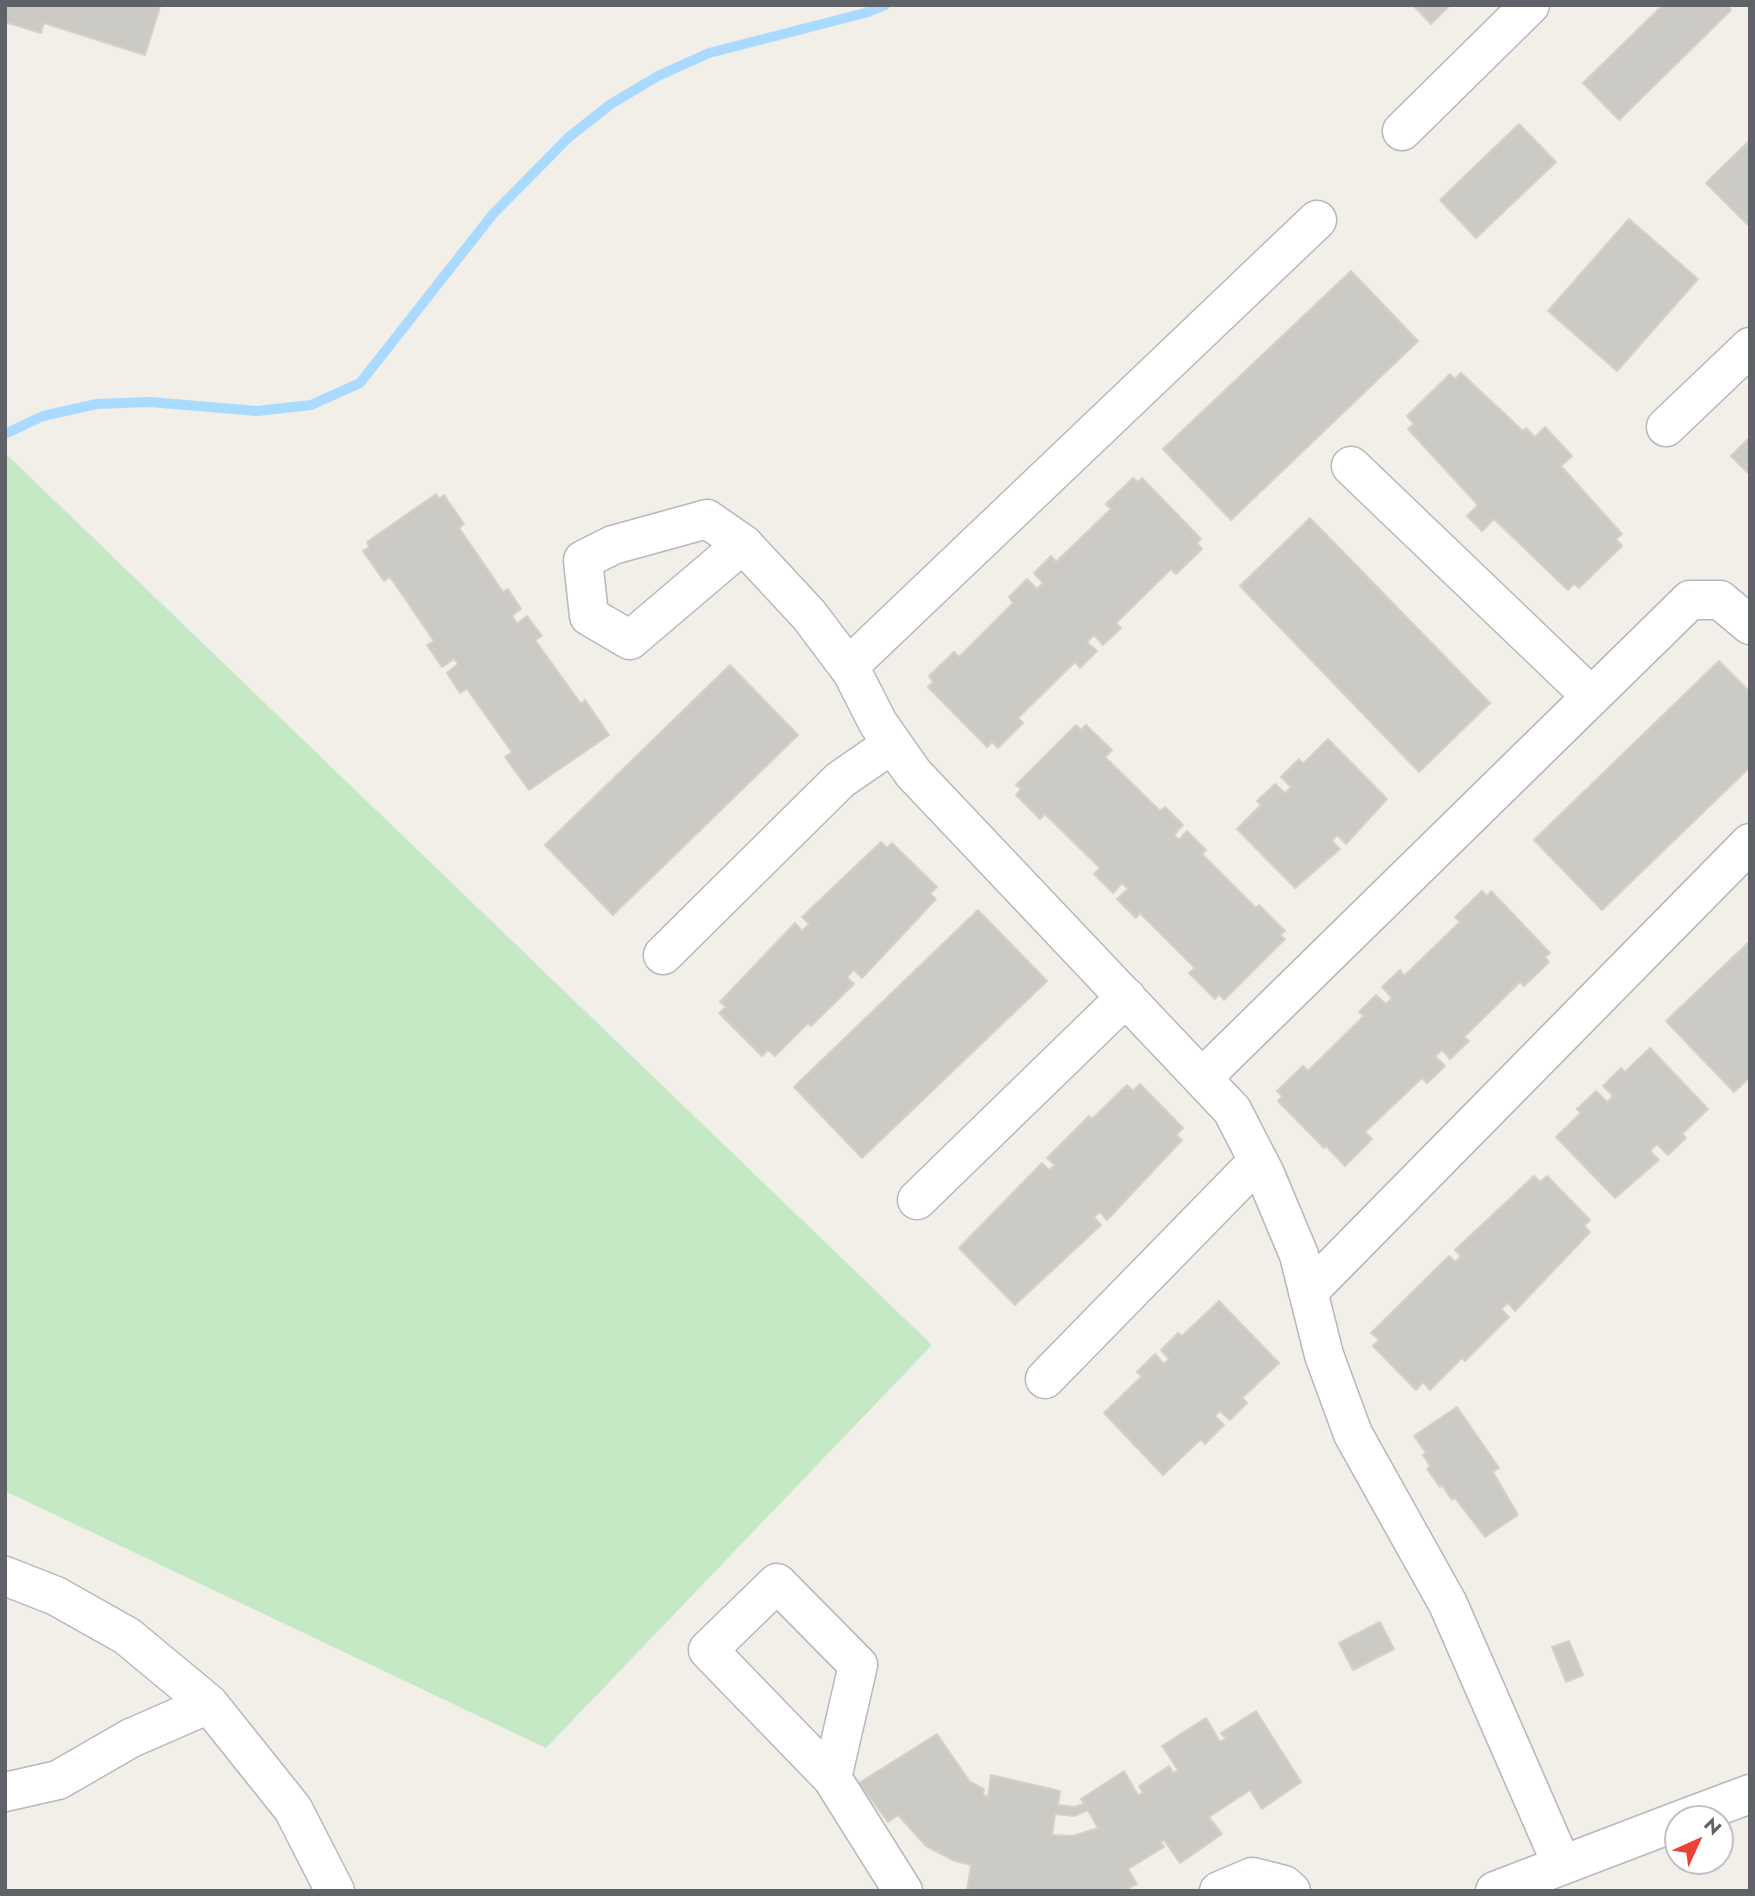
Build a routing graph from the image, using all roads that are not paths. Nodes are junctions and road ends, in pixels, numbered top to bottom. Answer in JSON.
{"nodes":[{"id":1,"x":1530,"y":5,"type":"edge"},
{"id":2,"x":1402,"y":131,"type":"dead end"},
{"id":3,"x":1317,"y":220,"type":"dead end"},
{"id":4,"x":1750,"y":347,"type":"edge"},
{"id":5,"x":1666,"y":427,"type":"dead end"},
{"id":6,"x":1351,"y":466,"type":"dead end"},
{"id":7,"x":743,"y":544,"type":"dead end"},
{"id":8,"x":1750,"y":625,"type":"edge"},
{"id":9,"x":848,"y":667,"type":"junction"},
{"id":10,"x":1591,"y":696,"type":"junction"},
{"id":11,"x":892,"y":744,"type":"junction"},
{"id":12,"x":1750,"y":843,"type":"edge"},
{"id":13,"x":663,"y":955,"type":"dead end"},
{"id":14,"x":1125,"y":997,"type":"junction"},
{"id":15,"x":1202,"y":1078,"type":"junction"},
{"id":16,"x":1258,"y":1161,"type":"junction"},
{"id":17,"x":917,"y":1200,"type":"dead end"},
{"id":18,"x":1308,"y":1292,"type":"junction"},
{"id":19,"x":1045,"y":1379,"type":"dead end"},
{"id":20,"x":5,"y":1576,"type":"edge"},
{"id":21,"x":209,"y":1704,"type":"junction"},
{"id":22,"x":832,"y":1778,"type":"junction"},
{"id":23,"x":5,"y":1792,"type":"edge"},
{"id":24,"x":1750,"y":1794,"type":"edge"},
{"id":25,"x":1721,"y":1805,"type":"edge"},
{"id":26,"x":1664,"y":1827,"type":"edge"},
{"id":27,"x":1530,"y":1881,"type":"edge"},
{"id":28,"x":335,"y":1891,"type":"edge"},
{"id":29,"x":903,"y":1891,"type":"edge"},
{"id":30,"x":1219,"y":1891,"type":"edge"},
{"id":31,"x":1291,"y":1891,"type":"edge"}],
"edges":[{"from":1,"to":2,"type":"street"},
{"from":3,"to":9,"type":"street"},
{"from":4,"to":5,"type":"street"},
{"from":6,"to":10,"type":"street"},
{"from":7,"to":9,"type":"street"},
{"from":8,"to":10,"type":"street"},
{"from":9,"to":11,"type":"street"},
{"from":10,"to":15,"type":"street"},
{"from":11,"to":13,"type":"street"},
{"from":11,"to":14,"type":"street"},
{"from":12,"to":18,"type":"street"},
{"from":14,"to":15,"type":"street"},
{"from":14,"to":17,"type":"street"},
{"from":15,"to":16,"type":"street"},
{"from":16,"to":18,"type":"street"},
{"from":16,"to":19,"type":"street"},
{"from":18,"to":27,"type":"street"},
{"from":20,"to":21,"type":"street"},
{"from":21,"to":23,"type":"street"},
{"from":21,"to":28,"type":"street"},
{"from":22,"to":22,"type":"street"},
{"from":22,"to":29,"type":"street"},
{"from":24,"to":25,"type":"street"},
{"from":26,"to":27,"type":"street"},
{"from":30,"to":31,"type":"street"}]}
